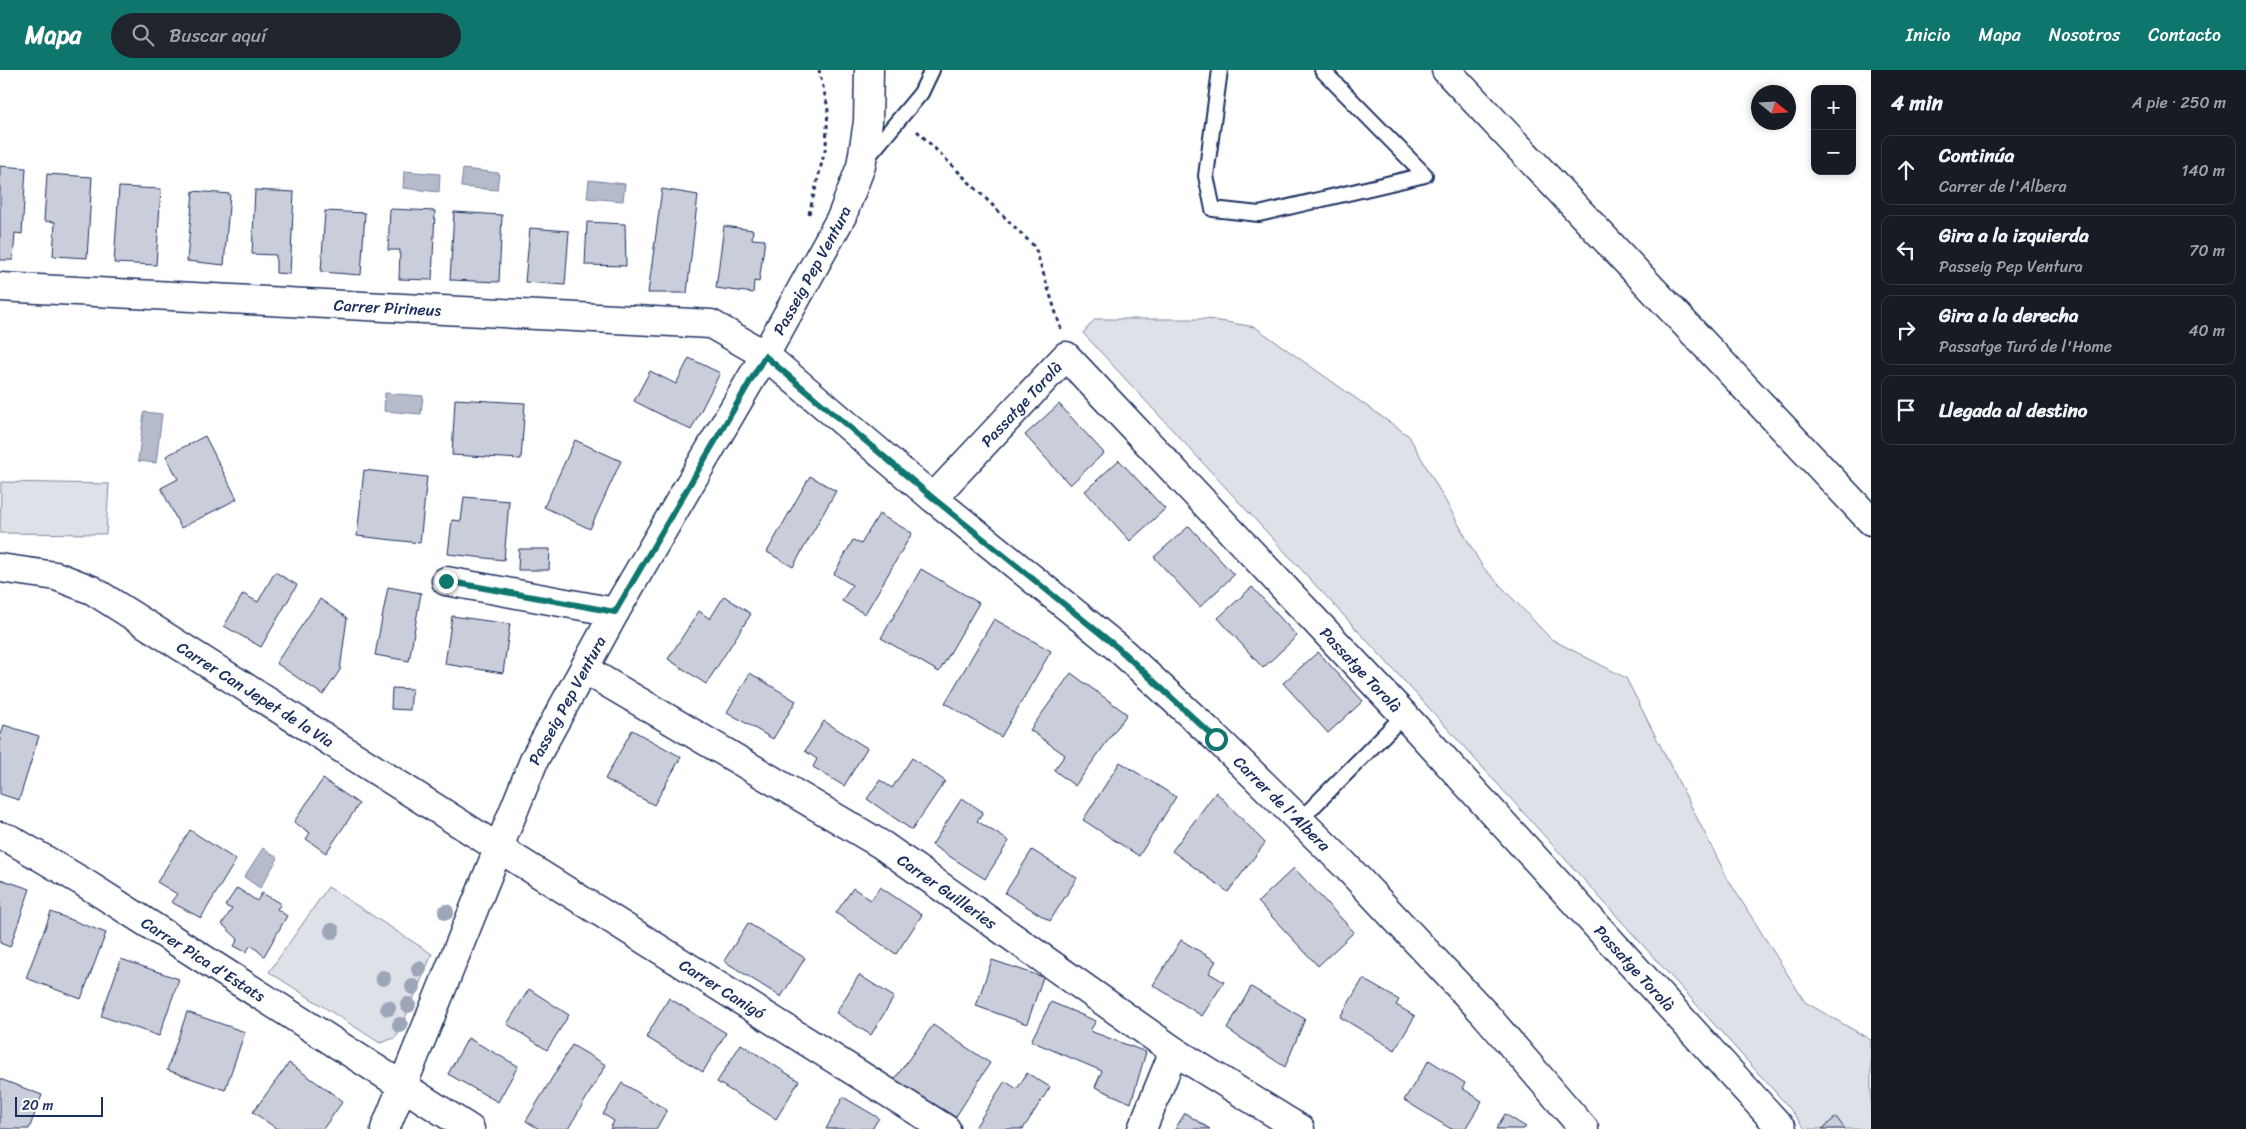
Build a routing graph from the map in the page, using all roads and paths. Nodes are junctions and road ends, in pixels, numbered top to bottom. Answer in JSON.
{"nodes":[{"id":1,"x":819,"y":70,"type":"edge"},
{"id":2,"x":869,"y":70,"type":"edge"},
{"id":3,"x":932,"y":70,"type":"edge"},
{"id":4,"x":1220,"y":70,"type":"edge"},
{"id":5,"x":1322,"y":70,"type":"edge"},
{"id":6,"x":1446,"y":70,"type":"edge"},
{"id":7,"x":861,"y":166,"type":"junction"},
{"id":8,"x":823,"y":251,"type":"junction"},
{"id":9,"x":0,"y":287,"type":"edge"},
{"id":10,"x":765,"y":356,"type":"junction"},
{"id":11,"x":933,"y":498,"type":"junction"},
{"id":12,"x":1871,"y":521,"type":"edge"},
{"id":13,"x":0,"y":568,"type":"edge"},
{"id":14,"x":446,"y":581,"type":"dead end"},
{"id":15,"x":615,"y":612,"type":"junction"},
{"id":16,"x":584,"y":669,"type":"junction"},
{"id":17,"x":1404,"y":715,"type":"junction"},
{"id":18,"x":1300,"y":820,"type":"junction"},
{"id":19,"x":0,"y":836,"type":"edge"},
{"id":20,"x":500,"y":849,"type":"junction"},
{"id":21,"x":1174,"y":1051,"type":"junction"},
{"id":22,"x":403,"y":1087,"type":"junction"},
{"id":23,"x":1772,"y":1126,"type":"edge"},
{"id":24,"x":385,"y":1129,"type":"edge"},
{"id":25,"x":470,"y":1129,"type":"edge"},
{"id":26,"x":946,"y":1129,"type":"edge"},
{"id":27,"x":1142,"y":1129,"type":"edge"},
{"id":28,"x":1300,"y":1129,"type":"edge"},
{"id":29,"x":1584,"y":1129,"type":"edge"}],
"edges":[{"from":1,"to":8,"type":"path"},
{"from":2,"to":7,"type":"main road","name":"Passeig Pep Ventura"},
{"from":3,"to":7,"type":"lane"},
{"from":4,"to":5,"type":"lane"},
{"from":6,"to":12,"type":"main road"},
{"from":7,"to":8,"type":"main road","name":"Passeig Pep Ventura"},
{"from":8,"to":10,"type":"main road","name":"Passeig Pep Ventura"},
{"from":9,"to":10,"type":"main road","name":"Carrer Pirineus"},
{"from":10,"to":11,"type":"main road","name":"Carrer de l'Albera"},
{"from":10,"to":15,"type":"main road","name":"Passeig Pep Ventura"},
{"from":11,"to":17,"type":"main road","name":"Passatge Torolà"},
{"from":11,"to":18,"type":"main road","name":"Carrer de l'Albera"},
{"from":13,"to":20,"type":"main road","name":"Carrer Can Jepet de la Via"},
{"from":14,"to":15,"type":"main road"},
{"from":15,"to":16,"type":"main road","name":"Passeig Pep Ventura"},
{"from":16,"to":20,"type":"main road","name":"Passeig Pep Ventura"},
{"from":16,"to":21,"type":"main road","name":"Carrer Guilleries"},
{"from":17,"to":18,"type":"lane"},
{"from":17,"to":23,"type":"main road","name":"Passatge Torolà"},
{"from":18,"to":29,"type":"main road","name":"Carrer de l'Albera"},
{"from":19,"to":22,"type":"main road","name":"Carrer Pica d'Estats"},
{"from":20,"to":22,"type":"main road","name":"Passeig Pep Ventura"},
{"from":20,"to":26,"type":"main road","name":"Carrer Canigó"},
{"from":21,"to":27,"type":"main road"},
{"from":21,"to":28,"type":"main road","name":"Carrer Guilleries"},
{"from":22,"to":24,"type":"main road","name":"Passeig Pep Ventura"},
{"from":22,"to":25,"type":"main road","name":"Carrer Pica d'Estats"}]}
